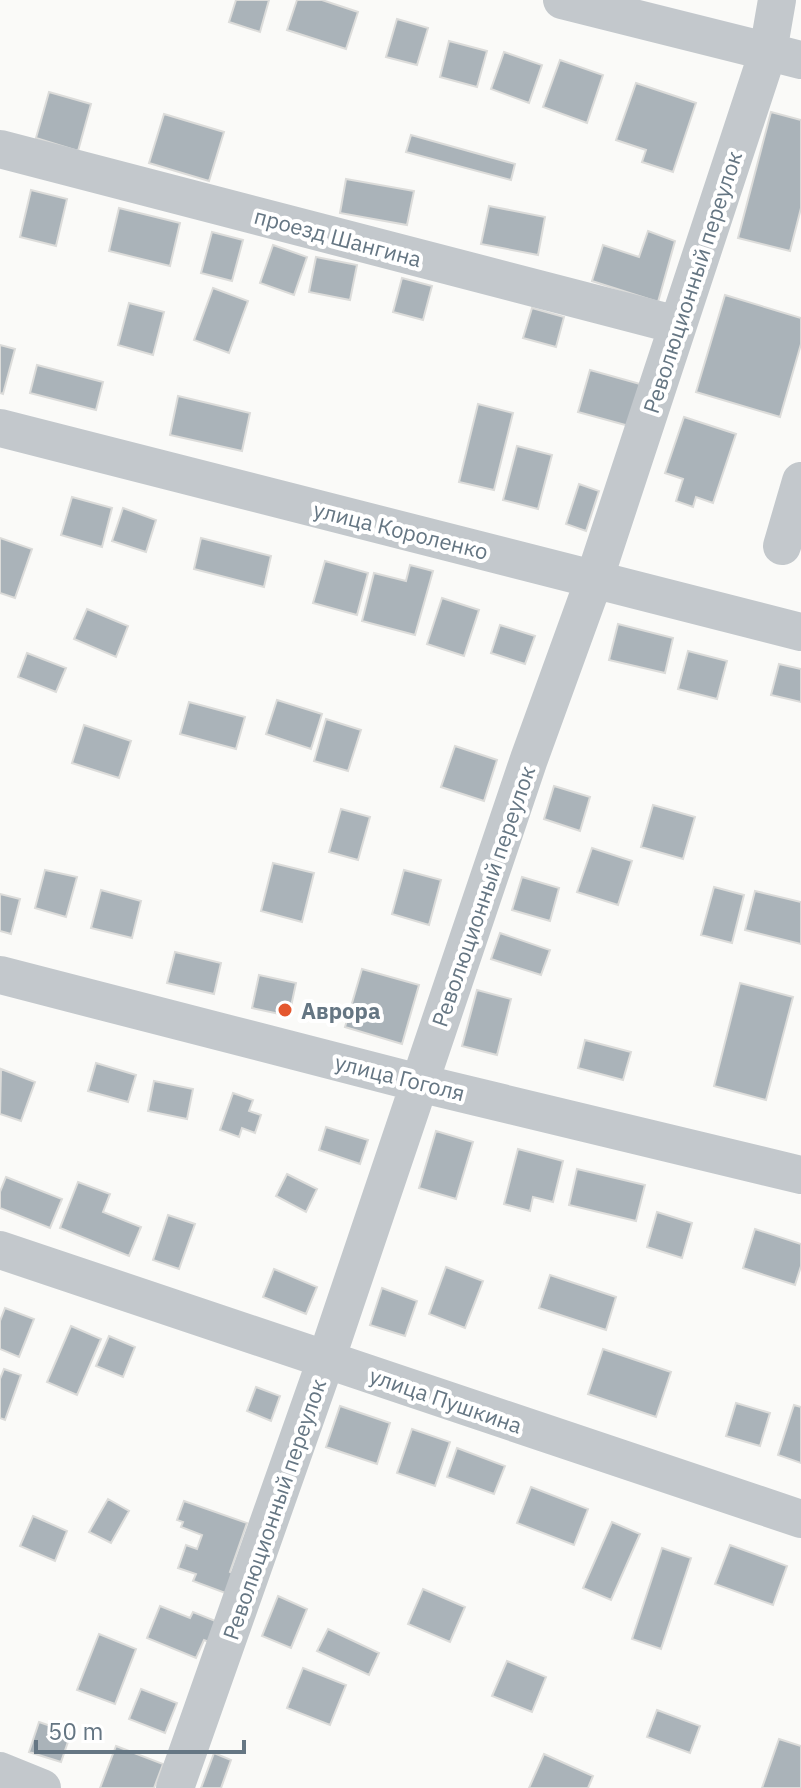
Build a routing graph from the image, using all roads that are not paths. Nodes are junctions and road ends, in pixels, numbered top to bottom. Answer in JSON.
{"nodes":[{"id":1,"x":562,"y":0,"type":"edge"},
{"id":2,"x":777,"y":0,"type":"edge"},
{"id":3,"x":785,"y":56,"type":"edge"},
{"id":4,"x":0,"y":149,"type":"edge"},
{"id":5,"x":677,"y":325,"type":"junction"},
{"id":6,"x":0,"y":428,"type":"edge"},
{"id":7,"x":801,"y":481,"type":"edge"},
{"id":8,"x":782,"y":546,"type":"dead end"},
{"id":9,"x":594,"y":580,"type":"junction"},
{"id":10,"x":801,"y":632,"type":"edge"},
{"id":11,"x":0,"y":975,"type":"edge"},
{"id":12,"x":419,"y":1083,"type":"junction"},
{"id":13,"x":801,"y":1175,"type":"edge"},
{"id":14,"x":0,"y":1250,"type":"edge"},
{"id":15,"x":326,"y":1360,"type":"junction"},
{"id":16,"x":801,"y":1519,"type":"edge"},
{"id":17,"x":0,"y":1771,"type":"edge"},
{"id":18,"x":42,"y":1788,"type":"edge"},
{"id":19,"x":175,"y":1788,"type":"edge"}],
"edges":[{"from":1,"to":3,"type":"street"},
{"from":2,"to":3,"type":"street","name":"Революционный переулок"},
{"from":3,"to":5,"type":"street","name":"Революционный переулок"},
{"from":4,"to":5,"type":"street","name":"проезд Шангина"},
{"from":5,"to":9,"type":"street","name":"Революционный переулок"},
{"from":6,"to":9,"type":"street","name":"улица Короленко"},
{"from":7,"to":8,"type":"street"},
{"from":9,"to":10,"type":"street","name":"улица Короленко"},
{"from":9,"to":12,"type":"street","name":"Революционный переулок"},
{"from":11,"to":12,"type":"street","name":"улица Гоголя"},
{"from":12,"to":13,"type":"street","name":"улица Гоголя"},
{"from":12,"to":15,"type":"street","name":"Революционный переулок"},
{"from":14,"to":15,"type":"street","name":"улица Пушкина"},
{"from":15,"to":16,"type":"street","name":"улица Пушкина"},
{"from":15,"to":19,"type":"street","name":"Революционный переулок"},
{"from":17,"to":18,"type":"street"}]}
